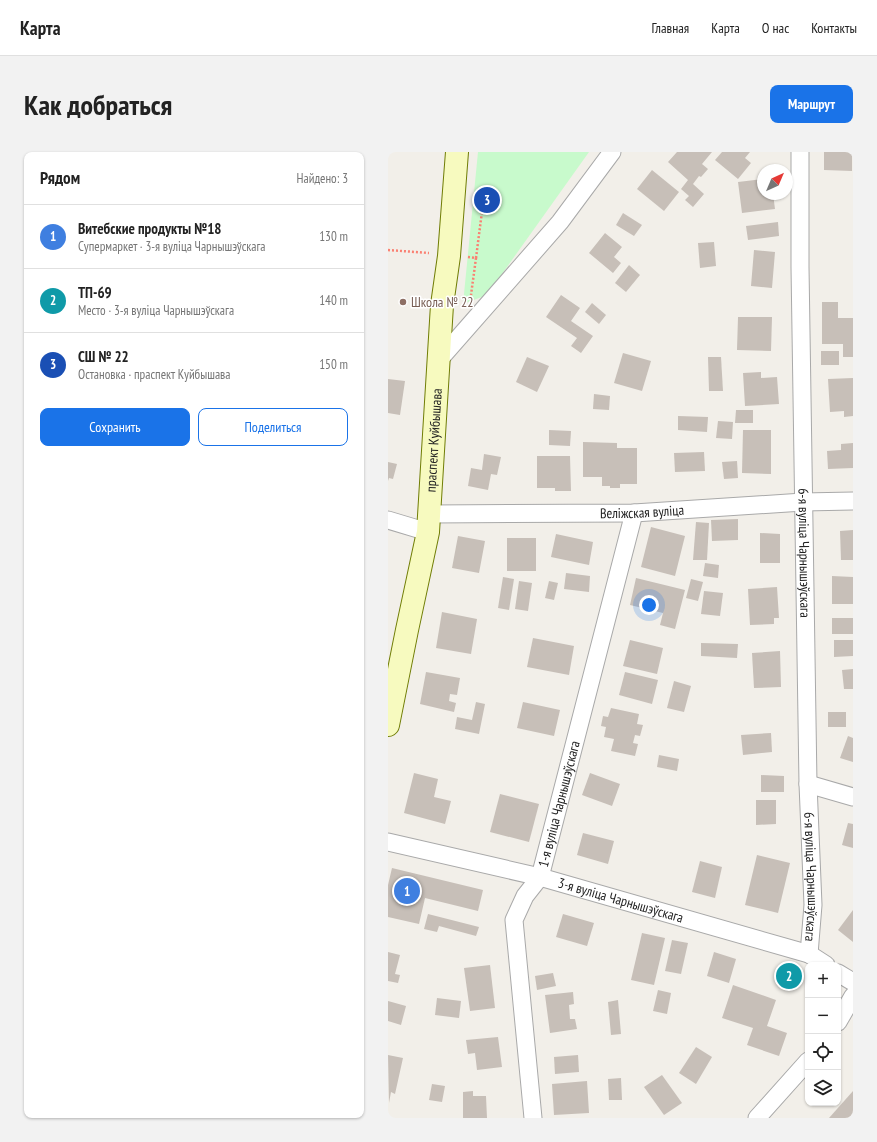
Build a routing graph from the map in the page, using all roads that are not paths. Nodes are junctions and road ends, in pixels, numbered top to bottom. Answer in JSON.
{"nodes":[{"id":1,"x":457,"y":152,"type":"edge"},
{"id":2,"x":612,"y":152,"type":"edge"},
{"id":3,"x":800,"y":152,"type":"edge"},
{"id":4,"x":439,"y":360,"type":"junction"},
{"id":5,"x":853,"y":501,"type":"edge"},
{"id":6,"x":803,"y":502,"type":"junction"},
{"id":7,"x":634,"y":513,"type":"junction"},
{"id":8,"x":388,"y":520,"type":"edge"},
{"id":9,"x":429,"y":523,"type":"junction"},
{"id":10,"x":388,"y":725,"type":"edge"},
{"id":11,"x":808,"y":784,"type":"junction"},
{"id":12,"x":853,"y":797,"type":"edge"},
{"id":13,"x":388,"y":842,"type":"edge"},
{"id":14,"x":540,"y":877,"type":"junction"},
{"id":15,"x":809,"y":954,"type":"junction"},
{"id":16,"x":821,"y":962,"type":"edge"},
{"id":17,"x":841,"y":975,"type":"edge"},
{"id":18,"x":853,"y":982,"type":"edge"},
{"id":19,"x":853,"y":996,"type":"edge"},
{"id":20,"x":841,"y":1017,"type":"edge"},
{"id":21,"x":805,"y":1064,"type":"edge"},
{"id":22,"x":532,"y":1118,"type":"edge"},
{"id":23,"x":757,"y":1118,"type":"edge"}],
"edges":[{"from":1,"to":4,"type":"street","name":"праспект Куйбышава"},
{"from":2,"to":4,"type":"street"},
{"from":3,"to":6,"type":"street","name":"6-я вуліца Чарнышэўскага"},
{"from":4,"to":9,"type":"street","name":"праспект Куйбышава"},
{"from":5,"to":6,"type":"street","name":"Веліжская вуліца"},
{"from":6,"to":7,"type":"street","name":"Веліжская вуліца"},
{"from":6,"to":11,"type":"street","name":"6-я вуліца Чарнышэўскага"},
{"from":7,"to":9,"type":"street","name":"Веліжская вуліца"},
{"from":7,"to":14,"type":"street","name":"1-я вуліца Чарнышэўскага"},
{"from":8,"to":9,"type":"street","name":"Веліжская вуліца"},
{"from":9,"to":10,"type":"street","name":"праспект Куйбышава"},
{"from":11,"to":12,"type":"street"},
{"from":11,"to":15,"type":"street","name":"6-я вуліца Чарнышэўскага"},
{"from":13,"to":14,"type":"street","name":"3-я вуліца Чарнышэўскага"},
{"from":14,"to":15,"type":"street","name":"3-я вуліца Чарнышэўскага"},
{"from":14,"to":22,"type":"street","name":"1-я вуліца Чарнышэўскага"},
{"from":15,"to":16,"type":"street","name":"3-я вуліца Чарнышэўскага"},
{"from":17,"to":18,"type":"street"},
{"from":19,"to":20,"type":"street"},
{"from":21,"to":23,"type":"street"}]}
